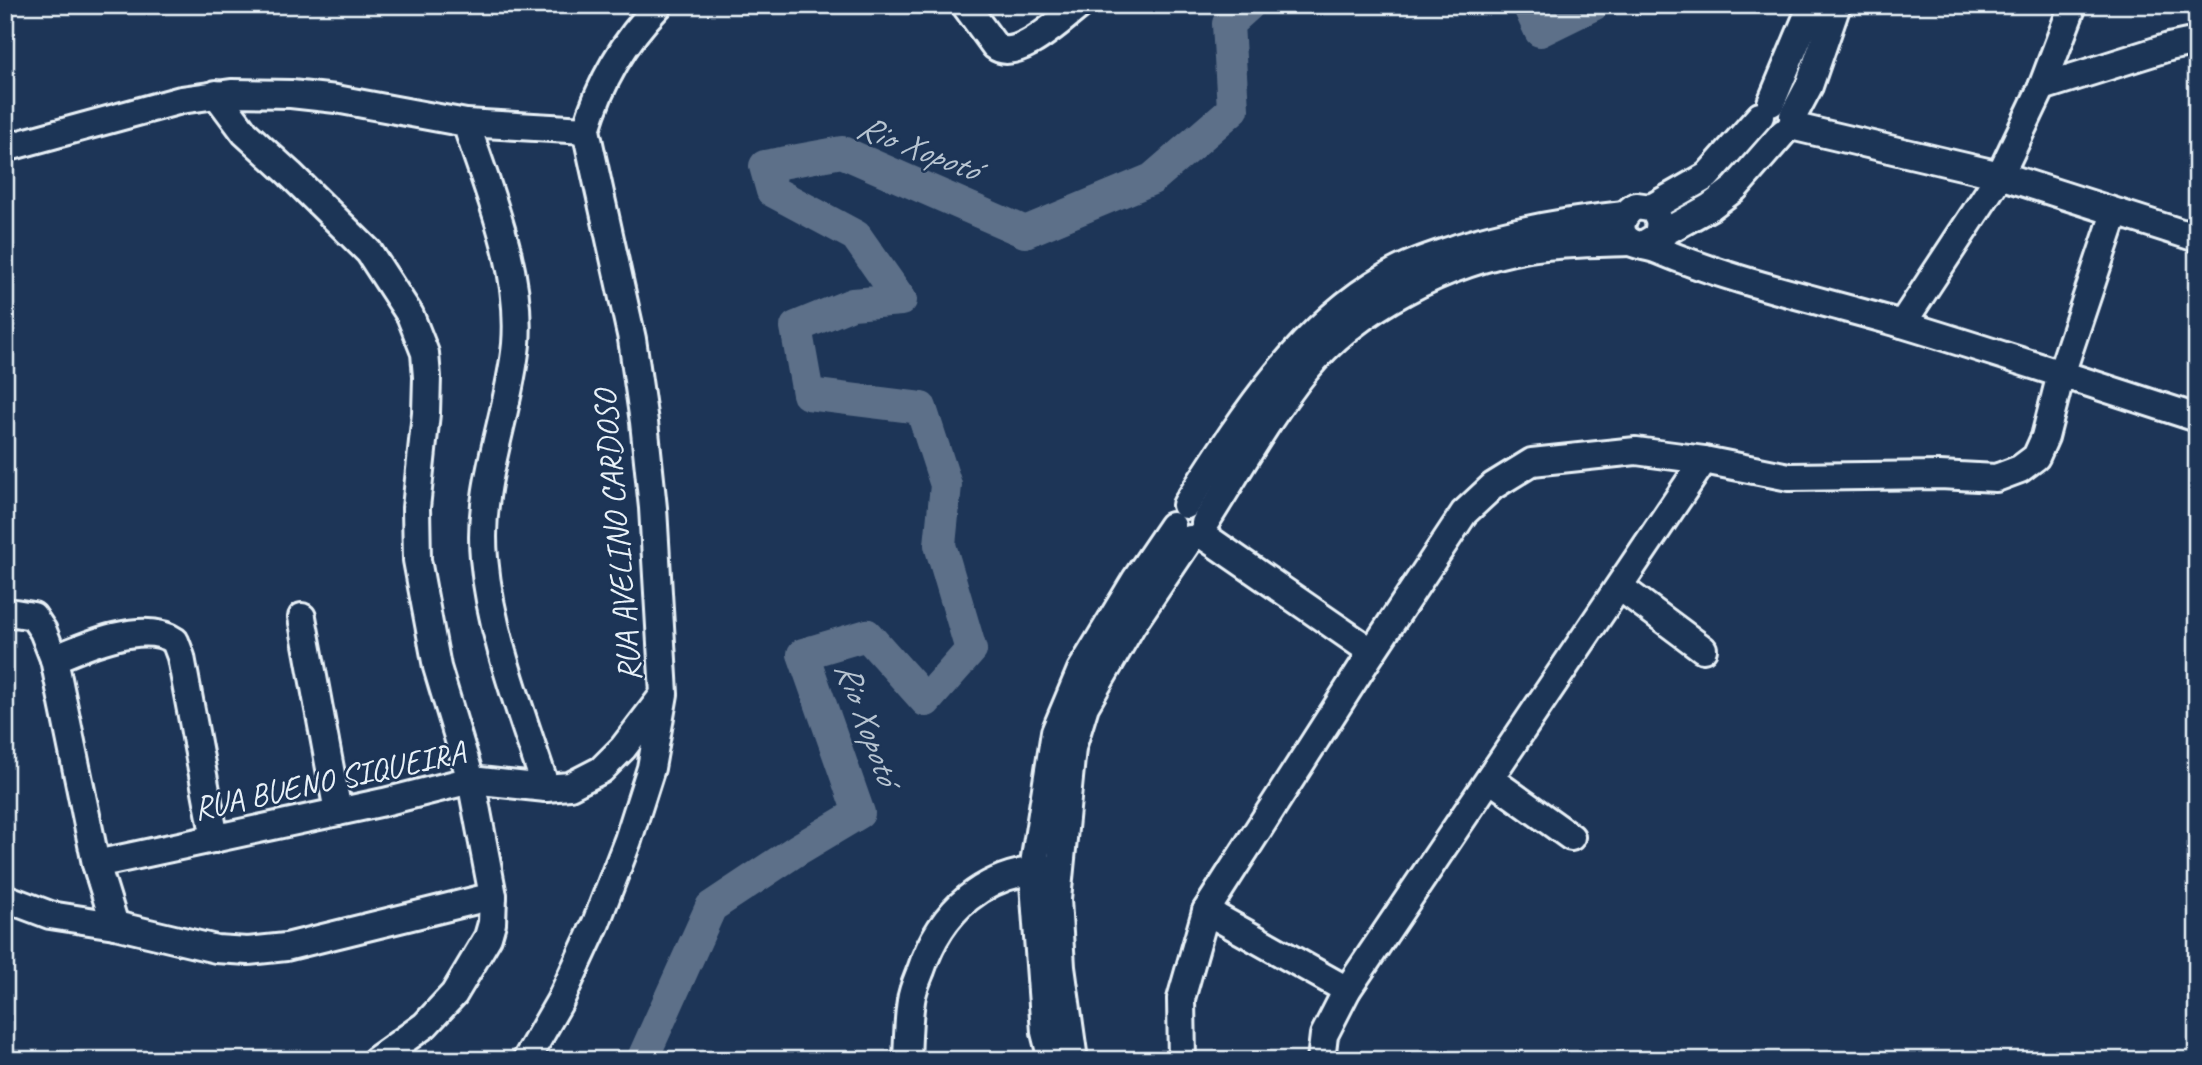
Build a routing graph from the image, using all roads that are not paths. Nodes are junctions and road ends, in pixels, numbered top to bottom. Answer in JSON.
{"nodes":[{"id":1,"x":659,"y":5,"type":"edge"},
{"id":2,"x":965,"y":5,"type":"edge"},
{"id":3,"x":1080,"y":5,"type":"edge"},
{"id":4,"x":1812,"y":5,"type":"edge"},
{"id":5,"x":1837,"y":5,"type":"edge"},
{"id":6,"x":2073,"y":5,"type":"edge"},
{"id":7,"x":2197,"y":25,"type":"edge"},
{"id":8,"x":2197,"y":41,"type":"edge"},
{"id":9,"x":2169,"y":47,"type":"junction"},
{"id":10,"x":2042,"y":87,"type":"junction"},
{"id":11,"x":216,"y":94,"type":"junction"},
{"id":12,"x":1780,"y":119,"type":"junction"},
{"id":13,"x":466,"y":123,"type":"junction"},
{"id":14,"x":586,"y":130,"type":"junction"},
{"id":15,"x":5,"y":148,"type":"edge"},
{"id":16,"x":2000,"y":175,"type":"junction"},
{"id":17,"x":1651,"y":208,"type":"junction"},
{"id":18,"x":2115,"y":213,"type":"junction"},
{"id":19,"x":1624,"y":215,"type":"junction"},
{"id":20,"x":2197,"y":238,"type":"edge"},
{"id":21,"x":1643,"y":241,"type":"junction"},
{"id":22,"x":1902,"y":324,"type":"junction"},
{"id":23,"x":2061,"y":374,"type":"junction"},
{"id":24,"x":2197,"y":418,"type":"edge"},
{"id":25,"x":1704,"y":460,"type":"junction"},
{"id":26,"x":1191,"y":526,"type":"junction"},
{"id":27,"x":1620,"y":587,"type":"junction"},
{"id":28,"x":5,"y":615,"type":"edge"},
{"id":29,"x":302,"y":618,"type":"dead end"},
{"id":30,"x":1703,"y":649,"type":"dead end"},
{"id":31,"x":1371,"y":652,"type":"junction"},
{"id":32,"x":54,"y":659,"type":"junction"},
{"id":33,"x":664,"y":694,"type":"junction"},
{"id":34,"x":1490,"y":779,"type":"junction"},
{"id":35,"x":471,"y":780,"type":"junction"},
{"id":36,"x":546,"y":788,"type":"junction"},
{"id":37,"x":338,"y":812,"type":"junction"},
{"id":38,"x":1571,"y":836,"type":"dead end"},
{"id":39,"x":215,"y":839,"type":"junction"},
{"id":40,"x":96,"y":864,"type":"junction"},
{"id":41,"x":1041,"y":888,"type":"junction"},
{"id":42,"x":493,"y":896,"type":"junction"},
{"id":43,"x":5,"y":898,"type":"edge"},
{"id":44,"x":1206,"y":911,"type":"junction"},
{"id":45,"x":115,"y":925,"type":"junction"},
{"id":46,"x":1347,"y":990,"type":"junction"},
{"id":47,"x":376,"y":1060,"type":"edge"},
{"id":48,"x":526,"y":1060,"type":"edge"},
{"id":49,"x":907,"y":1060,"type":"edge"},
{"id":50,"x":1052,"y":1060,"type":"edge"},
{"id":51,"x":1074,"y":1060,"type":"edge"},
{"id":52,"x":1182,"y":1060,"type":"edge"},
{"id":53,"x":1321,"y":1060,"type":"edge"}],
"edges":[{"from":1,"to":14,"type":"street"},
{"from":2,"to":3,"type":"street"},
{"from":4,"to":12,"type":"street"},
{"from":5,"to":12,"type":"street"},
{"from":6,"to":10,"type":"street"},
{"from":7,"to":9,"type":"street"},
{"from":8,"to":9,"type":"street"},
{"from":9,"to":10,"type":"street"},
{"from":10,"to":16,"type":"street"},
{"from":11,"to":13,"type":"street"},
{"from":11,"to":15,"type":"street"},
{"from":11,"to":35,"type":"street"},
{"from":12,"to":16,"type":"street"},
{"from":12,"to":17,"type":"street"},
{"from":12,"to":21,"type":"street"},
{"from":13,"to":14,"type":"street"},
{"from":13,"to":36,"type":"street"},
{"from":14,"to":33,"type":"street","name":"RUA AVELINO CARDOSO"},
{"from":16,"to":18,"type":"street"},
{"from":16,"to":22,"type":"street"},
{"from":17,"to":19,"type":"street"},
{"from":17,"to":21,"type":"street"},
{"from":18,"to":20,"type":"street"},
{"from":18,"to":23,"type":"street"},
{"from":19,"to":21,"type":"street"},
{"from":19,"to":26,"type":"street"},
{"from":21,"to":22,"type":"street"},
{"from":21,"to":26,"type":"street"},
{"from":22,"to":23,"type":"street"},
{"from":23,"to":24,"type":"street"},
{"from":23,"to":25,"type":"street"},
{"from":25,"to":27,"type":"street"},
{"from":25,"to":31,"type":"street"},
{"from":26,"to":31,"type":"street"},
{"from":26,"to":41,"type":"street"},
{"from":26,"to":41,"type":"street"},
{"from":27,"to":30,"type":"street"},
{"from":27,"to":34,"type":"street"},
{"from":28,"to":32,"type":"street"},
{"from":29,"to":37,"type":"street"},
{"from":31,"to":44,"type":"street"},
{"from":32,"to":39,"type":"street"},
{"from":32,"to":40,"type":"street"},
{"from":33,"to":36,"type":"street","name":"RUA BUENO SIQUEIRA"},
{"from":33,"to":48,"type":"street","name":"RUA AVELINO CARDOSO"},
{"from":34,"to":38,"type":"street"},
{"from":34,"to":46,"type":"street"},
{"from":35,"to":36,"type":"street","name":"RUA BUENO SIQUEIRA"},
{"from":35,"to":37,"type":"street","name":"RUA BUENO SIQUEIRA"},
{"from":35,"to":42,"type":"street"},
{"from":37,"to":39,"type":"street","name":"RUA BUENO SIQUEIRA"},
{"from":39,"to":40,"type":"street","name":"RUA BUENO SIQUEIRA"},
{"from":40,"to":45,"type":"street"},
{"from":41,"to":49,"type":"street"},
{"from":41,"to":50,"type":"street"},
{"from":41,"to":51,"type":"street"},
{"from":42,"to":45,"type":"street"},
{"from":42,"to":47,"type":"street"},
{"from":43,"to":45,"type":"street"},
{"from":44,"to":46,"type":"street"},
{"from":44,"to":52,"type":"street"},
{"from":46,"to":53,"type":"street"}]}
